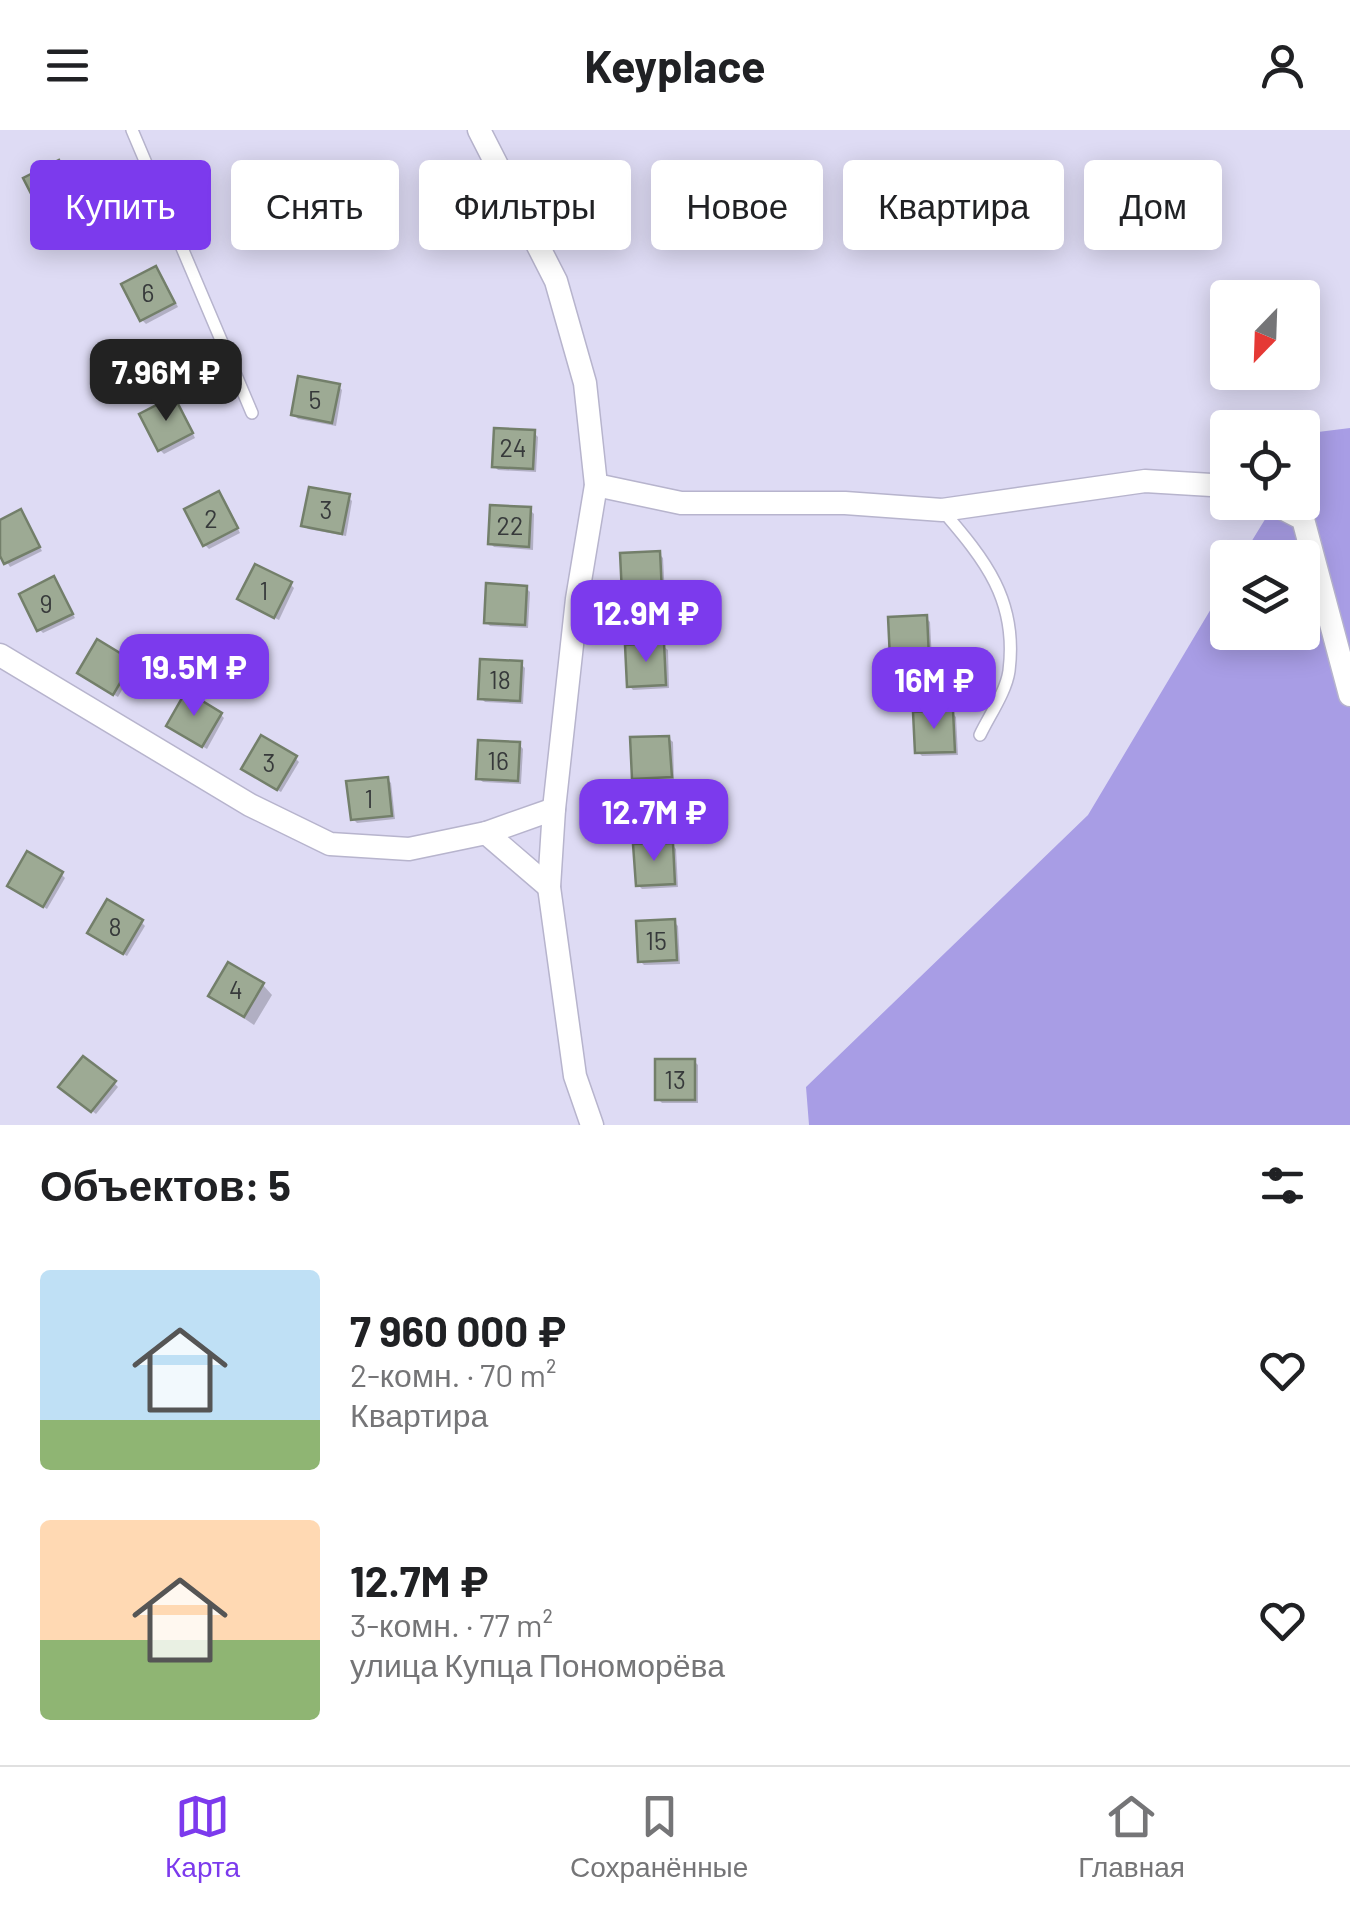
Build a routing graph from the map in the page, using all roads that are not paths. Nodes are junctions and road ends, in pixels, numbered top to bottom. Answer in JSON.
{"nodes":[{"id":1,"x":132,"y":130,"type":"edge"},
{"id":2,"x":479,"y":130,"type":"edge"},
{"id":3,"x":252,"y":413,"type":"dead end"},
{"id":4,"x":596,"y":484,"type":"junction"},
{"id":5,"x":1210,"y":485,"type":"edge"},
{"id":6,"x":942,"y":510,"type":"junction"},
{"id":7,"x":1303,"y":520,"type":"edge"},
{"id":8,"x":0,"y":656,"type":"edge"},
{"id":9,"x":1350,"y":695,"type":"edge"},
{"id":10,"x":980,"y":736,"type":"dead end"},
{"id":11,"x":554,"y":809,"type":"junction"},
{"id":12,"x":486,"y":834,"type":"junction"},
{"id":13,"x":549,"y":887,"type":"junction"},
{"id":14,"x":592,"y":1125,"type":"edge"}],
"edges":[{"from":1,"to":3,"type":"lane"},
{"from":2,"to":4,"type":"street"},
{"from":4,"to":6,"type":"street"},
{"from":4,"to":11,"type":"street"},
{"from":5,"to":6,"type":"street"},
{"from":6,"to":10,"type":"lane"},
{"from":7,"to":9,"type":"street"},
{"from":8,"to":12,"type":"street"},
{"from":11,"to":12,"type":"street"},
{"from":11,"to":13,"type":"street"},
{"from":12,"to":13,"type":"street"},
{"from":13,"to":14,"type":"street"}]}
